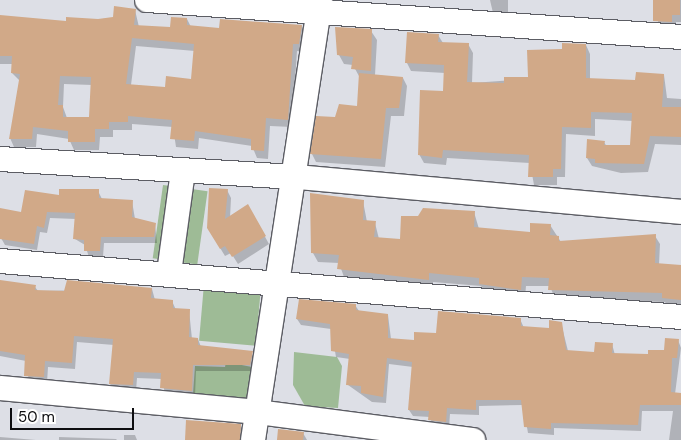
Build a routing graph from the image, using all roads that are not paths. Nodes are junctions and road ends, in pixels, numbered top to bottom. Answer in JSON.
{"nodes":[{"id":1,"x":147,"y":0,"type":"edge"},
{"id":2,"x":320,"y":6,"type":"edge"},
{"id":3,"x":681,"y":37,"type":"edge"},
{"id":4,"x":0,"y":159,"type":"edge"},
{"id":5,"x":183,"y":171,"type":"junction"},
{"id":6,"x":297,"y":177,"type":"junction"},
{"id":7,"x":681,"y":212,"type":"edge"},
{"id":8,"x":0,"y":261,"type":"edge"},
{"id":9,"x":169,"y":273,"type":"junction"},
{"id":10,"x":280,"y":282,"type":"junction"},
{"id":11,"x":681,"y":317,"type":"edge"},
{"id":12,"x":0,"y":388,"type":"edge"},
{"id":13,"x":257,"y":412,"type":"junction"},
{"id":14,"x":253,"y":440,"type":"edge"},
{"id":15,"x":472,"y":440,"type":"edge"}],
"edges":[{"from":1,"to":2,"type":"street"},
{"from":2,"to":3,"type":"street"},
{"from":2,"to":6,"type":"street"},
{"from":4,"to":5,"type":"street"},
{"from":5,"to":6,"type":"street"},
{"from":5,"to":9,"type":"street"},
{"from":6,"to":7,"type":"street"},
{"from":6,"to":10,"type":"street"},
{"from":8,"to":9,"type":"street"},
{"from":9,"to":10,"type":"street"},
{"from":10,"to":11,"type":"street"},
{"from":10,"to":13,"type":"street"},
{"from":12,"to":13,"type":"street"},
{"from":13,"to":14,"type":"street"},
{"from":13,"to":15,"type":"street"}]}
